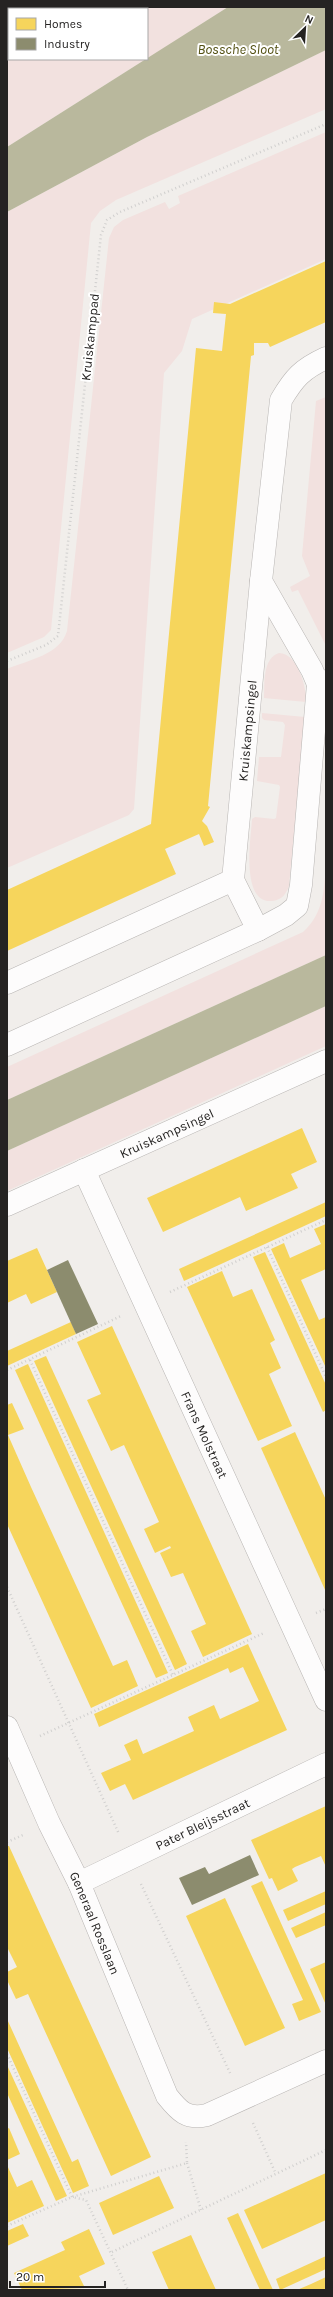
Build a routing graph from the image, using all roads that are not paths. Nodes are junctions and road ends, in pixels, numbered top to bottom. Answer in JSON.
{"nodes":[{"id":1,"x":326,"y":358,"type":"edge"},
{"id":2,"x":261,"y":581,"type":"junction"},
{"id":3,"x":322,"y":683,"type":"edge"},
{"id":4,"x":233,"y":880,"type":"junction"},
{"id":5,"x":258,"y":930,"type":"junction"},
{"id":6,"x":7,"y":983,"type":"edge"},
{"id":7,"x":7,"y":1045,"type":"edge"},
{"id":8,"x":325,"y":1064,"type":"edge"},
{"id":9,"x":84,"y":1170,"type":"junction"},
{"id":10,"x":7,"y":1205,"type":"edge"},
{"id":11,"x":326,"y":1700,"type":"edge"},
{"id":12,"x":7,"y":1727,"type":"edge"},
{"id":13,"x":326,"y":1764,"type":"edge"},
{"id":14,"x":79,"y":1883,"type":"junction"},
{"id":15,"x":326,"y":2061,"type":"edge"}],
"edges":[{"from":1,"to":2,"type":"street","name":"Kruiskampsingel"},
{"from":2,"to":3,"type":"street"},
{"from":2,"to":4,"type":"street","name":"Kruiskampsingel"},
{"from":3,"to":5,"type":"street"},
{"from":4,"to":5,"type":"street"},
{"from":4,"to":6,"type":"street"},
{"from":5,"to":7,"type":"street"},
{"from":8,"to":9,"type":"street","name":"Kruiskampsingel"},
{"from":9,"to":10,"type":"street","name":"Kruiskampsingel"},
{"from":9,"to":11,"type":"street","name":"Frans Molstraat"},
{"from":12,"to":14,"type":"street","name":"Generaal Rosslaan"},
{"from":13,"to":14,"type":"street","name":"Pater Bleijsstraat"},
{"from":14,"to":15,"type":"street","name":"Generaal Rosslaan"}]}
